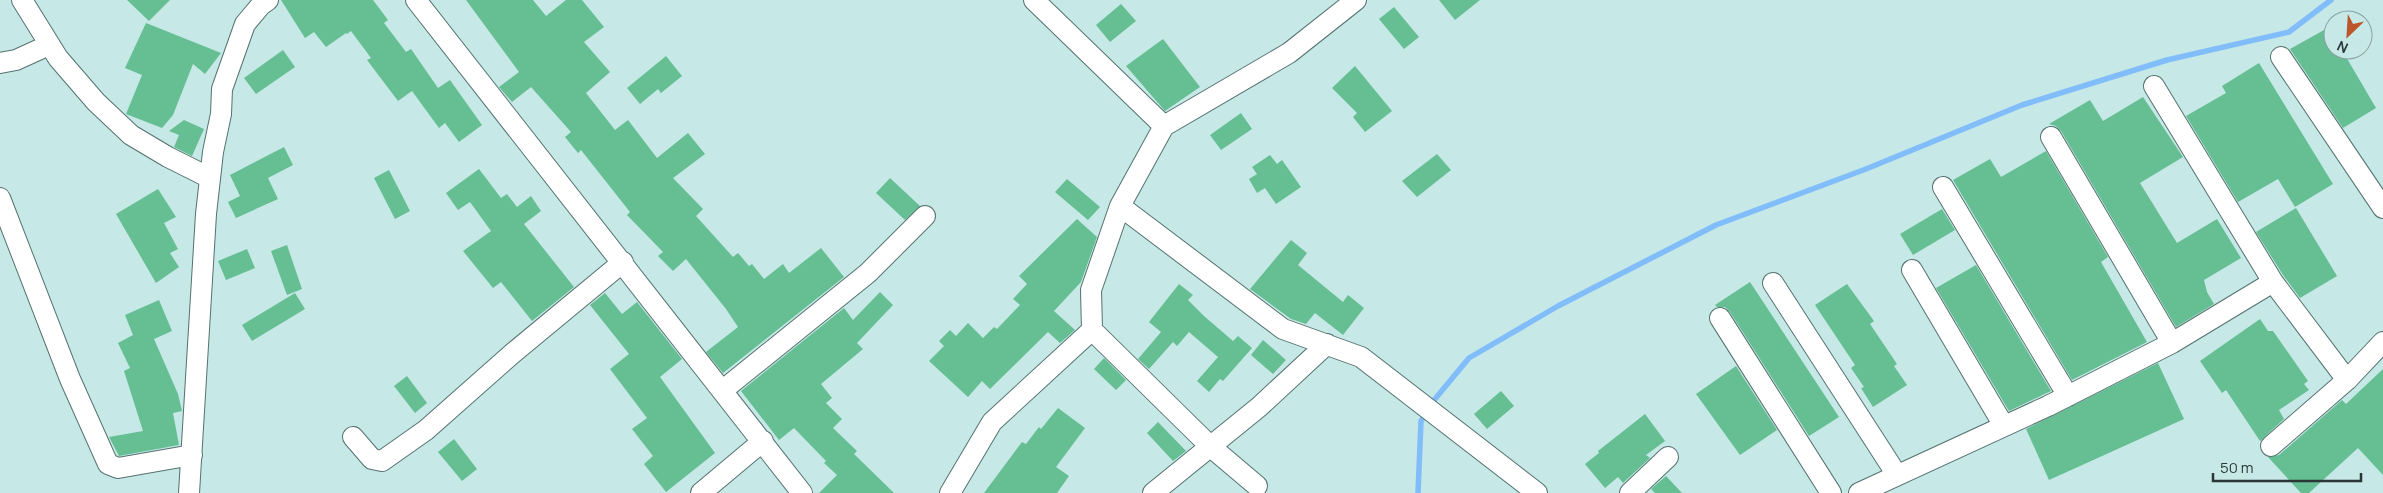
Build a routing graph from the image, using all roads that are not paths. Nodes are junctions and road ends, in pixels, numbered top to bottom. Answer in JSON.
{"nodes":[{"id":1,"x":22,"y":0,"type":"edge"},
{"id":2,"x":268,"y":0,"type":"edge"},
{"id":3,"x":416,"y":0,"type":"edge"},
{"id":4,"x":1034,"y":0,"type":"edge"},
{"id":5,"x":1356,"y":0,"type":"edge"},
{"id":6,"x":49,"y":45,"type":"junction"},
{"id":7,"x":2281,"y":57,"type":"dead end"},
{"id":8,"x":0,"y":63,"type":"edge"},
{"id":9,"x":2154,"y":86,"type":"dead end"},
{"id":10,"x":1164,"y":126,"type":"junction"},
{"id":11,"x":2050,"y":137,"type":"dead end"},
{"id":12,"x":210,"y":178,"type":"junction"},
{"id":13,"x":1942,"y":187,"type":"dead end"},
{"id":14,"x":0,"y":198,"type":"edge"},
{"id":15,"x":1120,"y":206,"type":"junction"},
{"id":16,"x":2383,"y":208,"type":"edge"},
{"id":17,"x":925,"y":216,"type":"dead end"},
{"id":18,"x":623,"y":262,"type":"junction"},
{"id":19,"x":1912,"y":270,"type":"dead end"},
{"id":20,"x":2272,"y":282,"type":"junction"},
{"id":21,"x":1773,"y":283,"type":"dead end"},
{"id":22,"x":1720,"y":318,"type":"dead end"},
{"id":23,"x":1092,"y":330,"type":"junction"},
{"id":24,"x":2383,"y":342,"type":"edge"},
{"id":25,"x":2172,"y":343,"type":"junction"},
{"id":26,"x":1327,"y":344,"type":"junction"},
{"id":27,"x":2347,"y":380,"type":"junction"},
{"id":28,"x":723,"y":390,"type":"junction"},
{"id":29,"x":2068,"y":396,"type":"junction"},
{"id":30,"x":2004,"y":426,"type":"junction"},
{"id":31,"x":353,"y":437,"type":"dead end"},
{"id":32,"x":763,"y":441,"type":"junction"},
{"id":33,"x":2270,"y":446,"type":"dead end"},
{"id":34,"x":1211,"y":447,"type":"junction"},
{"id":35,"x":192,"y":455,"type":"junction"},
{"id":36,"x":1668,"y":457,"type":"dead end"},
{"id":37,"x":1897,"y":475,"type":"junction"},
{"id":38,"x":1257,"y":486,"type":"dead end"},
{"id":39,"x":189,"y":493,"type":"edge"},
{"id":40,"x":701,"y":493,"type":"edge"},
{"id":41,"x":802,"y":493,"type":"edge"},
{"id":42,"x":950,"y":493,"type":"edge"},
{"id":43,"x":1153,"y":493,"type":"edge"},
{"id":44,"x":1537,"y":493,"type":"edge"},
{"id":45,"x":1630,"y":493,"type":"edge"},
{"id":46,"x":1831,"y":493,"type":"edge"},
{"id":47,"x":1859,"y":493,"type":"edge"}],
"edges":[{"from":1,"to":6,"type":"street"},
{"from":2,"to":12,"type":"street"},
{"from":3,"to":18,"type":"street"},
{"from":4,"to":10,"type":"street"},
{"from":5,"to":10,"type":"street"},
{"from":6,"to":8,"type":"street"},
{"from":6,"to":12,"type":"street"},
{"from":7,"to":16,"type":"street"},
{"from":9,"to":20,"type":"street"},
{"from":10,"to":15,"type":"street"},
{"from":11,"to":25,"type":"street"},
{"from":12,"to":35,"type":"street"},
{"from":13,"to":29,"type":"street"},
{"from":14,"to":35,"type":"street"},
{"from":15,"to":23,"type":"street"},
{"from":15,"to":26,"type":"street"},
{"from":17,"to":28,"type":"street"},
{"from":18,"to":28,"type":"street"},
{"from":18,"to":31,"type":"street"},
{"from":19,"to":30,"type":"street"},
{"from":20,"to":25,"type":"street"},
{"from":20,"to":27,"type":"street"},
{"from":21,"to":37,"type":"street"},
{"from":22,"to":46,"type":"street"},
{"from":23,"to":34,"type":"street"},
{"from":23,"to":42,"type":"street"},
{"from":24,"to":27,"type":"street"},
{"from":25,"to":29,"type":"street"},
{"from":26,"to":34,"type":"street"},
{"from":26,"to":44,"type":"street"},
{"from":27,"to":33,"type":"street"},
{"from":28,"to":32,"type":"street"},
{"from":29,"to":30,"type":"street"},
{"from":30,"to":37,"type":"street"},
{"from":32,"to":40,"type":"street"},
{"from":32,"to":41,"type":"street"},
{"from":34,"to":38,"type":"street"},
{"from":34,"to":43,"type":"street"},
{"from":35,"to":39,"type":"street"},
{"from":36,"to":45,"type":"street"},
{"from":37,"to":47,"type":"street"}]}
